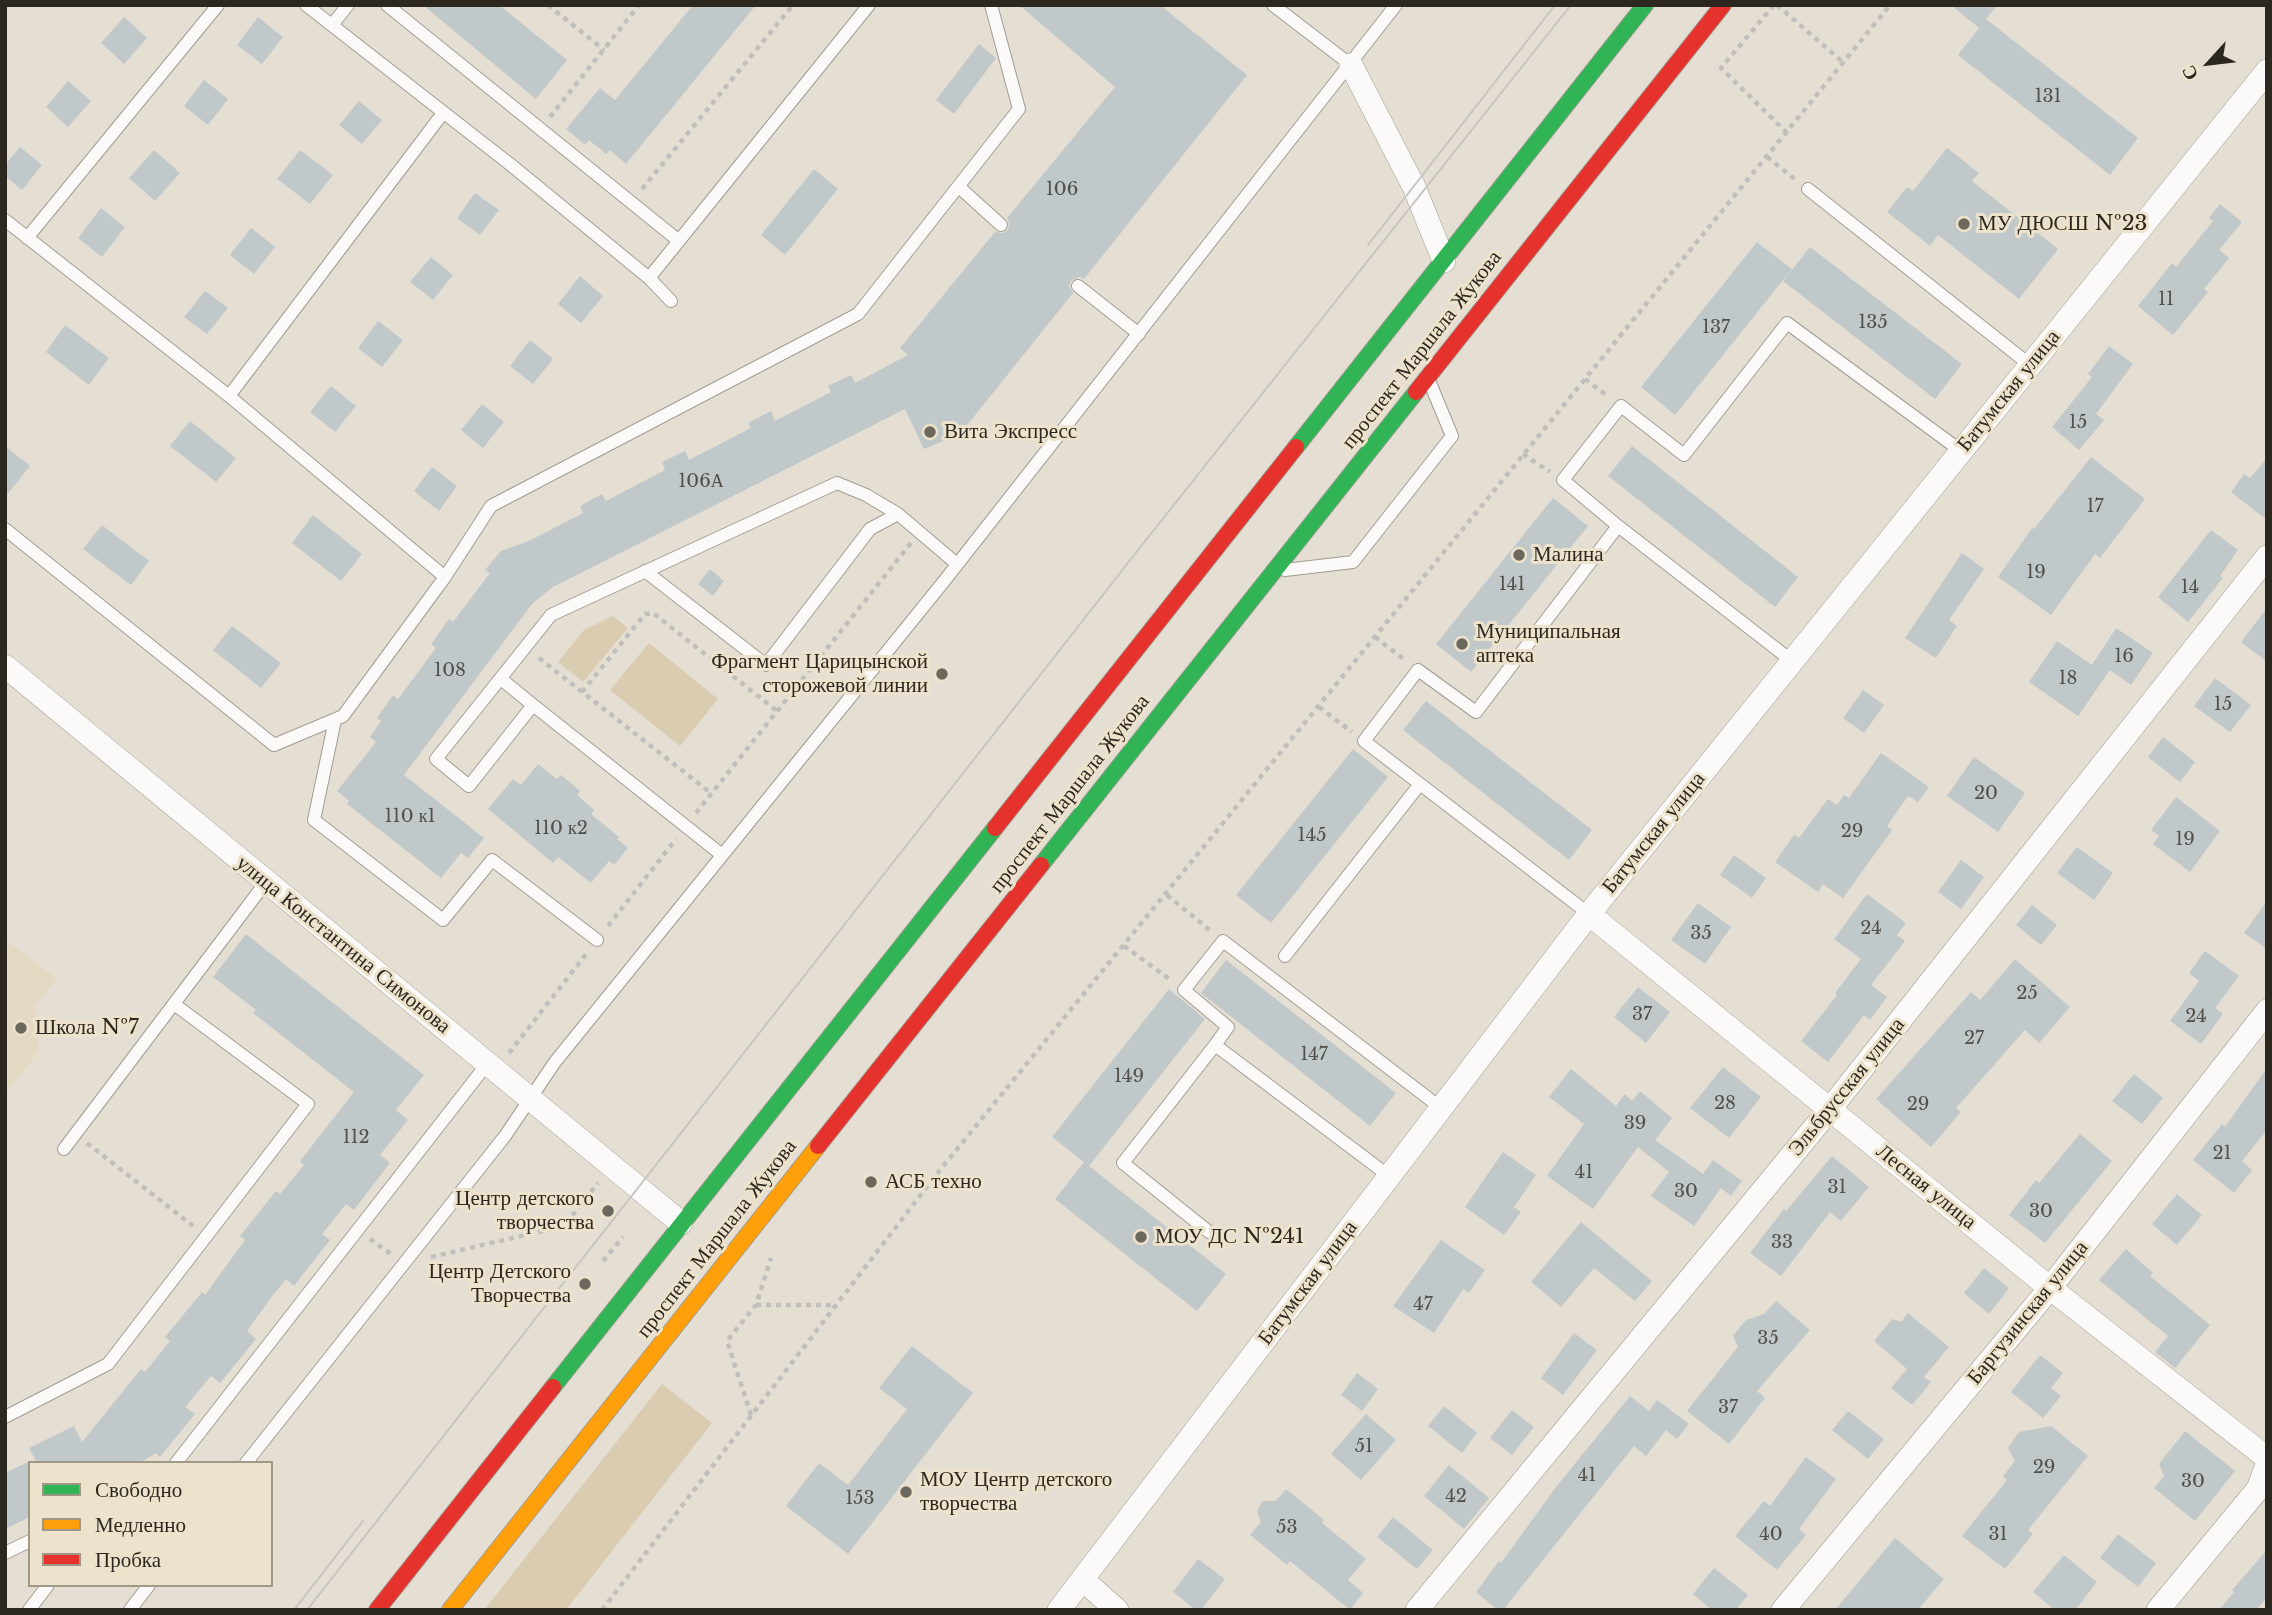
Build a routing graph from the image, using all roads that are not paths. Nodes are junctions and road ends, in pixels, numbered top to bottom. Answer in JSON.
{"nodes":[{"id":1,"x":218,"y":5,"type":"edge"},
{"id":2,"x":306,"y":5,"type":"edge"},
{"id":3,"x":348,"y":5,"type":"edge"},
{"id":4,"x":387,"y":5,"type":"edge"},
{"id":5,"x":869,"y":5,"type":"edge"},
{"id":6,"x":991,"y":5,"type":"edge"},
{"id":7,"x":1273,"y":5,"type":"edge"},
{"id":8,"x":1396,"y":5,"type":"edge"},
{"id":9,"x":1644,"y":5,"type":"edge"},
{"id":10,"x":1723,"y":5,"type":"edge"},
{"id":11,"x":332,"y":25,"type":"junction"},
{"id":12,"x":1351,"y":65,"type":"junction"},
{"id":13,"x":2267,"y":71,"type":"edge"},
{"id":14,"x":443,"y":113,"type":"junction"},
{"id":15,"x":959,"y":187,"type":"junction"},
{"id":16,"x":1808,"y":189,"type":"road end"},
{"id":17,"x":5,"y":220,"type":"edge"},
{"id":18,"x":1001,"y":225,"type":"dead end"},
{"id":19,"x":27,"y":238,"type":"junction"},
{"id":20,"x":679,"y":241,"type":"junction"},
{"id":21,"x":1444,"y":261,"type":"junction"},
{"id":22,"x":649,"y":278,"type":"junction"},
{"id":23,"x":1078,"y":286,"type":"dead end"},
{"id":24,"x":671,"y":301,"type":"dead end"},
{"id":25,"x":1139,"y":334,"type":"junction"},
{"id":26,"x":2031,"y":365,"type":"junction"},
{"id":27,"x":1428,"y":377,"type":"junction"},
{"id":28,"x":229,"y":396,"type":"junction"},
{"id":29,"x":1961,"y":451,"type":"junction"},
{"id":30,"x":898,"y":514,"type":"junction"},
{"id":31,"x":1618,"y":526,"type":"junction"},
{"id":32,"x":5,"y":529,"type":"edge"},
{"id":33,"x":2267,"y":556,"type":"edge"},
{"id":34,"x":957,"y":564,"type":"junction"},
{"id":35,"x":645,"y":570,"type":"junction"},
{"id":36,"x":1274,"y":571,"type":"junction"},
{"id":37,"x":445,"y":577,"type":"junction"},
{"id":38,"x":1792,"y":661,"type":"junction"},
{"id":39,"x":5,"y":666,"type":"edge"},
{"id":40,"x":501,"y":679,"type":"junction"},
{"id":41,"x":533,"y":705,"type":"junction"},
{"id":42,"x":335,"y":720,"type":"junction"},
{"id":43,"x":1420,"y":784,"type":"junction"},
{"id":44,"x":722,"y":855,"type":"junction"},
{"id":45,"x":266,"y":882,"type":"junction"},
{"id":46,"x":1589,"y":914,"type":"junction"},
{"id":47,"x":597,"y":940,"type":"road end"},
{"id":48,"x":1285,"y":956,"type":"dead end"},
{"id":49,"x":174,"y":1004,"type":"junction"},
{"id":50,"x":2267,"y":1011,"type":"edge"},
{"id":51,"x":1215,"y":1045,"type":"junction"},
{"id":52,"x":491,"y":1067,"type":"junction"},
{"id":53,"x":530,"y":1099,"type":"junction"},
{"id":54,"x":1441,"y":1108,"type":"junction"},
{"id":55,"x":1830,"y":1109,"type":"junction"},
{"id":56,"x":64,"y":1149,"type":"dead end"},
{"id":57,"x":1389,"y":1177,"type":"junction"},
{"id":58,"x":681,"y":1223,"type":"junction"},
{"id":59,"x":1209,"y":1232,"type":"dead end"},
{"id":60,"x":2050,"y":1288,"type":"junction"},
{"id":61,"x":5,"y":1417,"type":"edge"},
{"id":62,"x":2267,"y":1458,"type":"edge"},
{"id":63,"x":178,"y":1461,"type":"edge"},
{"id":64,"x":248,"y":1461,"type":"edge"},
{"id":65,"x":2267,"y":1465,"type":"edge"},
{"id":66,"x":28,"y":1542,"type":"edge"},
{"id":67,"x":5,"y":1553,"type":"edge"},
{"id":68,"x":1083,"y":1580,"type":"junction"},
{"id":69,"x":46,"y":1587,"type":"edge"},
{"id":70,"x":147,"y":1587,"type":"edge"},
{"id":71,"x":29,"y":1610,"type":"edge"},
{"id":72,"x":130,"y":1610,"type":"edge"},
{"id":73,"x":377,"y":1610,"type":"edge"},
{"id":74,"x":450,"y":1610,"type":"edge"},
{"id":75,"x":1059,"y":1610,"type":"edge"},
{"id":76,"x":1117,"y":1610,"type":"edge"},
{"id":77,"x":1418,"y":1610,"type":"edge"},
{"id":78,"x":1783,"y":1610,"type":"edge"},
{"id":79,"x":2158,"y":1610,"type":"edge"}],
"edges":[{"from":1,"to":19,"type":"lane"},
{"from":2,"to":11,"type":"lane"},
{"from":3,"to":11,"type":"lane"},
{"from":4,"to":20,"type":"lane"},
{"from":5,"to":20,"type":"lane"},
{"from":6,"to":15,"type":"lane"},
{"from":7,"to":12,"type":"lane"},
{"from":8,"to":12,"type":"lane"},
{"from":9,"to":21,"type":"highway","name":"проспект Маршала Жукова"},
{"from":10,"to":27,"type":"highway","name":"проспект Маршала Жукова"},
{"from":11,"to":14,"type":"lane"},
{"from":12,"to":21,"type":"street"},
{"from":12,"to":25,"type":"lane"},
{"from":13,"to":26,"type":"street","name":"Батумская улица"},
{"from":14,"to":22,"type":"lane"},
{"from":14,"to":28,"type":"lane"},
{"from":15,"to":18,"type":"lane"},
{"from":15,"to":37,"type":"lane"},
{"from":16,"to":26,"type":"lane"},
{"from":17,"to":19,"type":"lane"},
{"from":19,"to":28,"type":"lane"},
{"from":20,"to":22,"type":"lane"},
{"from":21,"to":58,"type":"highway","name":"проспект Маршала Жукова"},
{"from":22,"to":24,"type":"lane"},
{"from":23,"to":25,"type":"lane"},
{"from":25,"to":34,"type":"lane"},
{"from":26,"to":29,"type":"street","name":"Батумская улица"},
{"from":27,"to":36,"type":"highway","name":"проспект Маршала Жукова"},
{"from":27,"to":36,"type":"lane"},
{"from":28,"to":37,"type":"lane"},
{"from":29,"to":31,"type":"lane"},
{"from":29,"to":38,"type":"street","name":"Батумская улица"},
{"from":30,"to":34,"type":"lane"},
{"from":30,"to":35,"type":"lane"},
{"from":30,"to":35,"type":"lane"},
{"from":31,"to":38,"type":"lane"},
{"from":31,"to":43,"type":"lane"},
{"from":32,"to":42,"type":"lane"},
{"from":33,"to":55,"type":"street","name":"Эльбрусская улица"},
{"from":34,"to":44,"type":"lane"},
{"from":35,"to":40,"type":"lane"},
{"from":36,"to":74,"type":"highway","name":"проспект Маршала Жукова"},
{"from":37,"to":42,"type":"lane"},
{"from":38,"to":46,"type":"street","name":"Батумская улица"},
{"from":39,"to":45,"type":"street","name":"улица Константина Симонова"},
{"from":40,"to":41,"type":"lane"},
{"from":40,"to":41,"type":"lane"},
{"from":41,"to":44,"type":"lane"},
{"from":42,"to":47,"type":"lane"},
{"from":43,"to":46,"type":"lane"},
{"from":43,"to":48,"type":"lane"},
{"from":44,"to":53,"type":"lane"},
{"from":45,"to":49,"type":"lane"},
{"from":45,"to":52,"type":"street","name":"улица Константина Симонова"},
{"from":46,"to":54,"type":"street","name":"Батумская улица"},
{"from":46,"to":55,"type":"street","name":"Лесная улица"},
{"from":49,"to":56,"type":"lane"},
{"from":49,"to":61,"type":"lane"},
{"from":50,"to":60,"type":"street","name":"Баргузинская улица"},
{"from":51,"to":54,"type":"lane"},
{"from":51,"to":57,"type":"lane"},
{"from":51,"to":59,"type":"lane"},
{"from":52,"to":53,"type":"street","name":"улица Константина Симонова"},
{"from":52,"to":63,"type":"lane"},
{"from":53,"to":58,"type":"street","name":"улица Константина Симонова"},
{"from":53,"to":64,"type":"lane"},
{"from":54,"to":57,"type":"street","name":"Батумская улица"},
{"from":55,"to":60,"type":"street","name":"Лесная улица"},
{"from":55,"to":77,"type":"street","name":"Эльбрусская улица"},
{"from":57,"to":68,"type":"street","name":"Батумская улица"},
{"from":58,"to":73,"type":"highway","name":"проспект Маршала Жукова"},
{"from":60,"to":62,"type":"street","name":"Лесная улица"},
{"from":60,"to":78,"type":"street","name":"Баргузинская улица"},
{"from":65,"to":79,"type":"street"},
{"from":66,"to":67,"type":"lane"},
{"from":68,"to":75,"type":"street","name":"Батумская улица"},
{"from":68,"to":76,"type":"street"},
{"from":69,"to":71,"type":"lane"},
{"from":70,"to":72,"type":"lane"}]}
